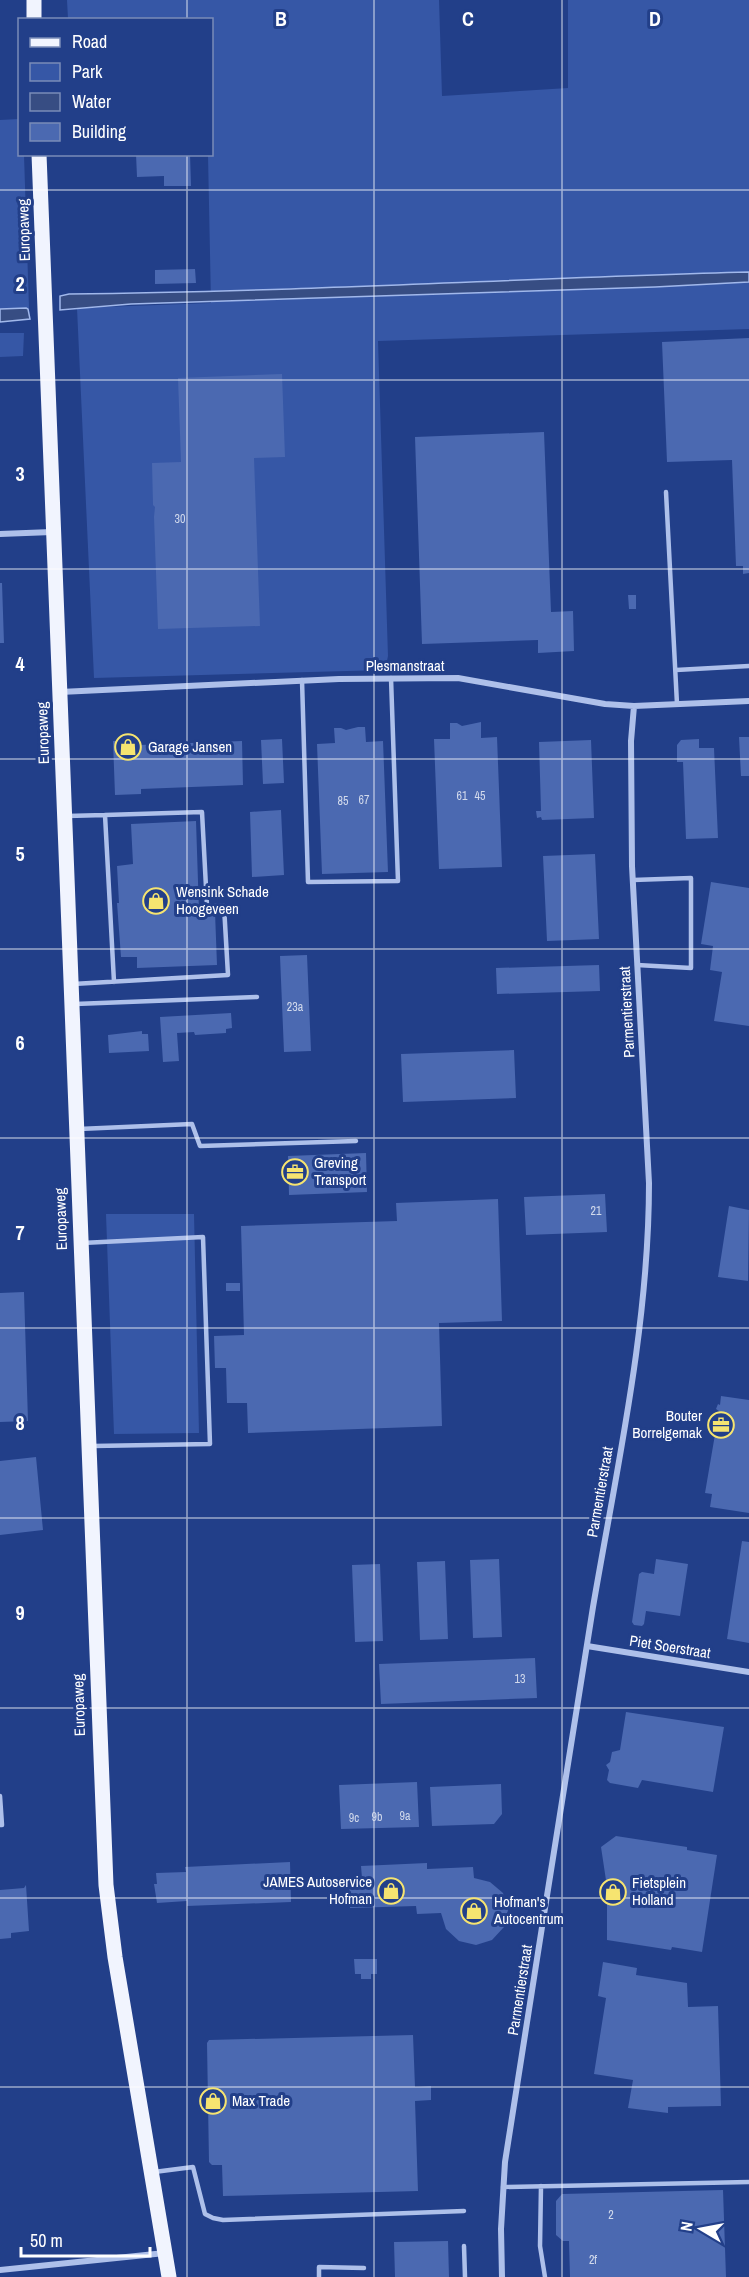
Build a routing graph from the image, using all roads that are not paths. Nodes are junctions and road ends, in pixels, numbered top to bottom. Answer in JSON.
{"nodes":[{"id":1,"x":34,"y":0,"type":"edge"},
{"id":2,"x":34,"y":18,"type":"edge"},
{"id":3,"x":39,"y":156,"type":"edge"},
{"id":4,"x":666,"y":492,"type":"dead end"},
{"id":5,"x":53,"y":532,"type":"junction"},
{"id":6,"x":0,"y":534,"type":"edge"},
{"id":7,"x":749,"y":666,"type":"edge"},
{"id":8,"x":676,"y":670,"type":"junction"},
{"id":9,"x":391,"y":678,"type":"junction"},
{"id":10,"x":302,"y":680,"type":"junction"},
{"id":11,"x":60,"y":692,"type":"junction"},
{"id":12,"x":749,"y":701,"type":"edge"},
{"id":13,"x":677,"y":704,"type":"junction"},
{"id":14,"x":634,"y":706,"type":"junction"},
{"id":15,"x":105,"y":815,"type":"junction"},
{"id":16,"x":64,"y":816,"type":"junction"},
{"id":17,"x":633,"y":880,"type":"junction"},
{"id":18,"x":637,"y":965,"type":"junction"},
{"id":19,"x":114,"y":982,"type":"junction"},
{"id":20,"x":70,"y":984,"type":"junction"},
{"id":21,"x":257,"y":997,"type":"dead end"},
{"id":22,"x":72,"y":1004,"type":"junction"},
{"id":23,"x":76,"y":1129,"type":"junction"},
{"id":24,"x":356,"y":1140,"type":"dead end"},
{"id":25,"x":80,"y":1243,"type":"junction"},
{"id":26,"x":87,"y":1446,"type":"junction"},
{"id":27,"x":587,"y":1646,"type":"junction"},
{"id":28,"x":749,"y":1672,"type":"edge"},
{"id":29,"x":0,"y":1796,"type":"edge"},
{"id":30,"x":0,"y":1826,"type":"edge"},
{"id":31,"x":152,"y":2172,"type":"junction"},
{"id":32,"x":749,"y":2182,"type":"edge"},
{"id":33,"x":541,"y":2186,"type":"junction"},
{"id":34,"x":503,"y":2187,"type":"junction"},
{"id":35,"x":464,"y":2211,"type":"dead end"},
{"id":36,"x":464,"y":2246,"type":"dead end"},
{"id":37,"x":165,"y":2253,"type":"junction"},
{"id":38,"x":364,"y":2268,"type":"dead end"},
{"id":39,"x":0,"y":2270,"type":"edge"},
{"id":40,"x":169,"y":2277,"type":"edge"},
{"id":41,"x":319,"y":2277,"type":"edge"},
{"id":42,"x":465,"y":2277,"type":"edge"},
{"id":43,"x":502,"y":2277,"type":"edge"},
{"id":44,"x":545,"y":2277,"type":"edge"}],
"edges":[{"from":1,"to":2,"type":"main road"},
{"from":3,"to":5,"type":"main road","name":"Europaweg"},
{"from":4,"to":8,"type":"lane"},
{"from":5,"to":6,"type":"street"},
{"from":5,"to":11,"type":"main road","name":"Europaweg"},
{"from":7,"to":8,"type":"lane"},
{"from":8,"to":13,"type":"lane"},
{"from":9,"to":10,"type":"street","name":"Plesmanstraat"},
{"from":9,"to":10,"type":"lane"},
{"from":9,"to":14,"type":"street","name":"Plesmanstraat"},
{"from":10,"to":11,"type":"street","name":"Plesmanstraat"},
{"from":11,"to":16,"type":"main road","name":"Europaweg"},
{"from":12,"to":13,"type":"street","name":"Plesmanstraat"},
{"from":13,"to":14,"type":"street","name":"Plesmanstraat"},
{"from":14,"to":17,"type":"street","name":"Parmentierstraat"},
{"from":15,"to":16,"type":"lane"},
{"from":15,"to":19,"type":"lane"},
{"from":15,"to":19,"type":"lane"},
{"from":16,"to":20,"type":"main road","name":"Europaweg"},
{"from":17,"to":18,"type":"street","name":"Parmentierstraat"},
{"from":17,"to":18,"type":"lane"},
{"from":18,"to":27,"type":"street","name":"Parmentierstraat"},
{"from":19,"to":20,"type":"lane"},
{"from":20,"to":22,"type":"main road","name":"Europaweg"},
{"from":21,"to":22,"type":"lane"},
{"from":22,"to":23,"type":"main road","name":"Europaweg"},
{"from":23,"to":24,"type":"lane"},
{"from":23,"to":25,"type":"main road","name":"Europaweg"},
{"from":25,"to":26,"type":"main road","name":"Europaweg"},
{"from":25,"to":26,"type":"lane"},
{"from":26,"to":31,"type":"main road","name":"Europaweg"},
{"from":27,"to":28,"type":"street","name":"Piet Soerstraat"},
{"from":27,"to":34,"type":"street","name":"Parmentierstraat"},
{"from":29,"to":30,"type":"lane"},
{"from":31,"to":35,"type":"lane"},
{"from":31,"to":37,"type":"main road","name":"Europaweg"},
{"from":32,"to":33,"type":"lane"},
{"from":33,"to":34,"type":"lane"},
{"from":33,"to":44,"type":"lane"},
{"from":34,"to":43,"type":"street","name":"Parmentierstraat"},
{"from":36,"to":42,"type":"lane"},
{"from":37,"to":39,"type":"street"},
{"from":37,"to":40,"type":"main road","name":"Europaweg"},
{"from":38,"to":41,"type":"lane"}]}
